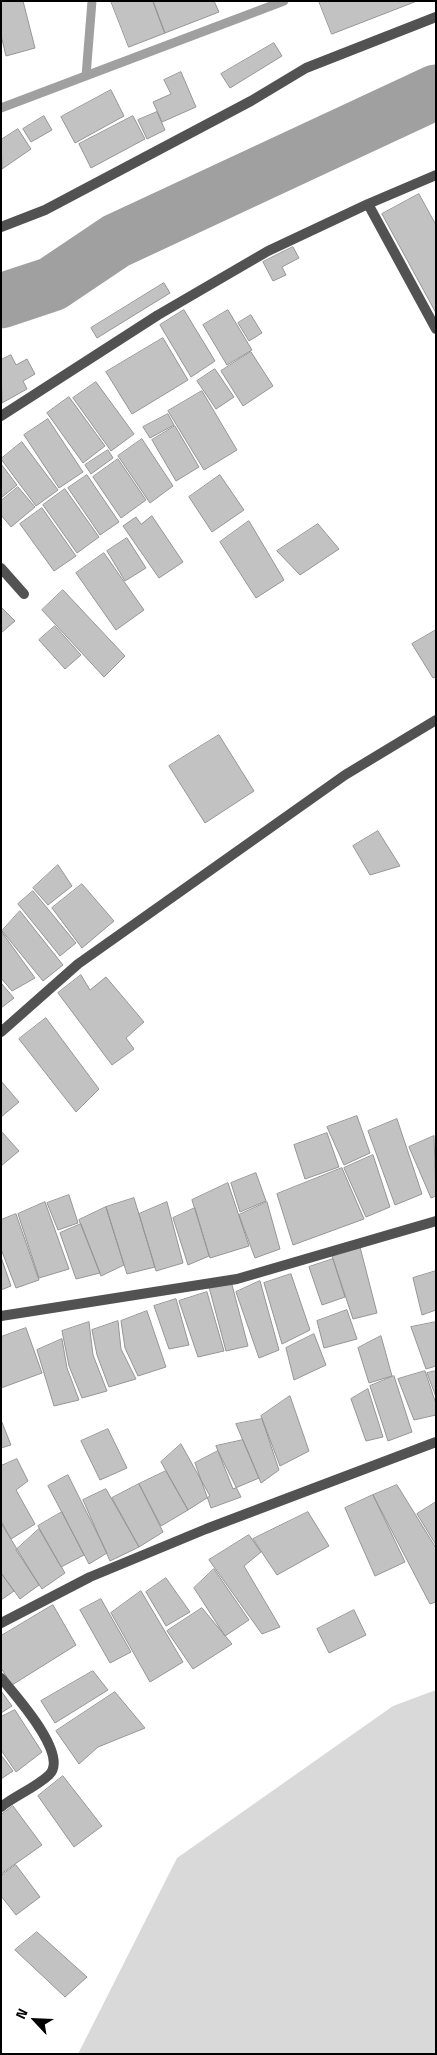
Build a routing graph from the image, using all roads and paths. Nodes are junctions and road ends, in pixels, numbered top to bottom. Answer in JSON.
{"nodes":[{"id":1,"x":436,"y":17,"type":"edge"},
{"id":2,"x":436,"y":175,"type":"edge"},
{"id":3,"x":368,"y":204,"type":"junction"},
{"id":4,"x":1,"y":228,"type":"edge"},
{"id":5,"x":436,"y":330,"type":"edge"},
{"id":6,"x":1,"y":416,"type":"edge"},
{"id":7,"x":1,"y":568,"type":"edge"},
{"id":8,"x":24,"y":594,"type":"dead end"},
{"id":9,"x":436,"y":720,"type":"edge"},
{"id":10,"x":1,"y":1032,"type":"edge"},
{"id":11,"x":436,"y":1221,"type":"edge"},
{"id":12,"x":1,"y":1316,"type":"edge"},
{"id":13,"x":436,"y":1442,"type":"edge"},
{"id":14,"x":1,"y":1622,"type":"edge"},
{"id":15,"x":1,"y":1678,"type":"edge"},
{"id":16,"x":1,"y":1807,"type":"edge"}],
"edges":[{"from":1,"to":4,"type":"street"},
{"from":2,"to":3,"type":"street"},
{"from":3,"to":5,"type":"street"},
{"from":3,"to":6,"type":"street"},
{"from":7,"to":8,"type":"street"},
{"from":9,"to":10,"type":"street"},
{"from":11,"to":12,"type":"street"},
{"from":13,"to":14,"type":"street"},
{"from":15,"to":16,"type":"street"}]}
